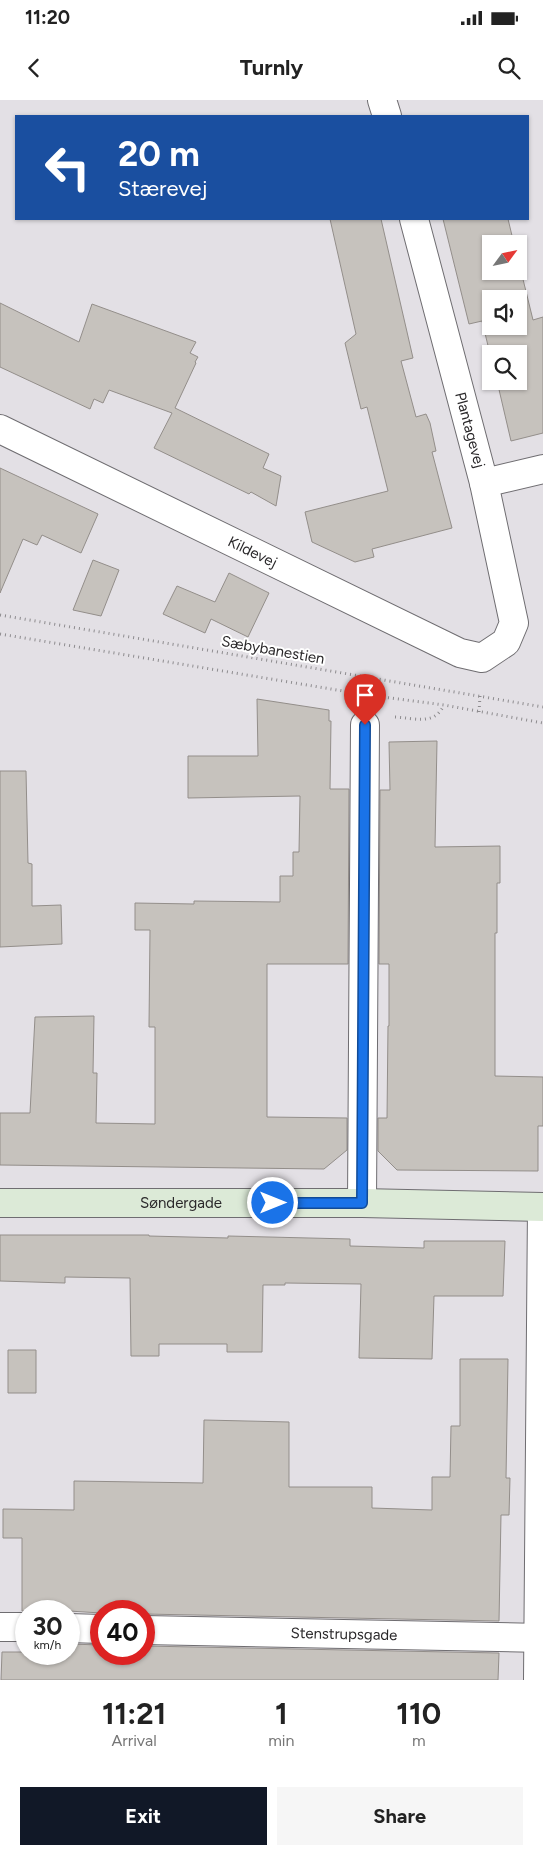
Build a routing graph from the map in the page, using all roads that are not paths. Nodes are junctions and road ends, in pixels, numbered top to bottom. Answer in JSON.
{"nodes":[{"id":1,"x":382,"y":100,"type":"edge"},
{"id":2,"x":387,"y":115,"type":"edge"},
{"id":3,"x":414,"y":220,"type":"edge"},
{"id":4,"x":0,"y":429,"type":"edge"},
{"id":5,"x":543,"y":468,"type":"edge"},
{"id":6,"x":484,"y":482,"type":"junction"},
{"id":7,"x":506,"y":642,"type":"joint"},
{"id":8,"x":365,"y":725,"type":"road end"},
{"id":9,"x":0,"y":1202,"type":"edge"},
{"id":10,"x":362,"y":1203,"type":"junction"},
{"id":11,"x":542,"y":1207,"type":"edge"},
{"id":12,"x":0,"y":1627,"type":"edge"},
{"id":13,"x":15,"y":1627,"type":"edge"},
{"id":14,"x":155,"y":1630,"type":"edge"},
{"id":15,"x":541,"y":1638,"type":"edge"},
{"id":16,"x":538,"y":1680,"type":"edge"}],
"edges":[{"from":1,"to":2,"type":"street"},
{"from":3,"to":6,"type":"street","name":"Plantagevej"},
{"from":4,"to":7,"type":"street","name":"Kildevej"},
{"from":5,"to":6,"type":"street"},
{"from":6,"to":7,"type":"street","name":"Plantagevej"},
{"from":8,"to":10,"type":"street"},
{"from":9,"to":10,"type":"street","name":"Søndergade"},
{"from":10,"to":11,"type":"street","name":"Søndergade"},
{"from":11,"to":15,"type":"street"},
{"from":12,"to":13,"type":"street"},
{"from":14,"to":15,"type":"street","name":"Stenstrupsgade"},
{"from":15,"to":16,"type":"street"}]}
